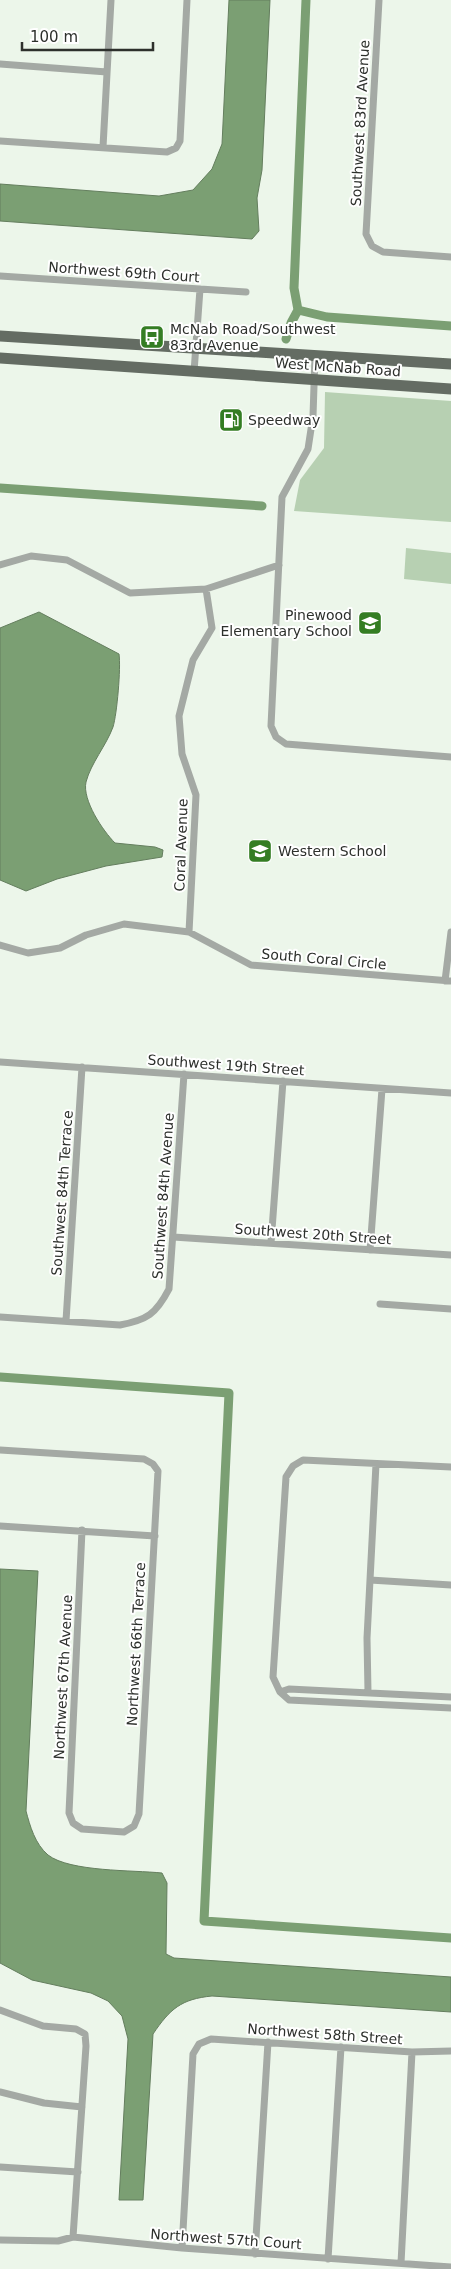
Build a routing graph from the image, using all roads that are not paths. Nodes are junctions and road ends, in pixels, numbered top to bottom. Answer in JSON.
{"nodes":[{"id":1,"x":111,"y":0,"type":"edge"},
{"id":2,"x":186,"y":0,"type":"edge"},
{"id":3,"x":378,"y":0,"type":"edge"},
{"id":4,"x":0,"y":64,"type":"edge"},
{"id":5,"x":107,"y":72,"type":"junction"},
{"id":6,"x":0,"y":141,"type":"edge"},
{"id":7,"x":103,"y":147,"type":"junction"},
{"id":8,"x":451,"y":257,"type":"edge"},
{"id":9,"x":0,"y":276,"type":"edge"},
{"id":10,"x":200,"y":289,"type":"junction"},
{"id":11,"x":246,"y":292,"type":"dead end"},
{"id":12,"x":0,"y":336,"type":"edge"},
{"id":13,"x":196,"y":348,"type":"junction"},
{"id":14,"x":315,"y":356,"type":"junction"},
{"id":15,"x":0,"y":358,"type":"edge"},
{"id":16,"x":451,"y":364,"type":"edge"},
{"id":17,"x":194,"y":372,"type":"junction"},
{"id":18,"x":314,"y":381,"type":"junction"},
{"id":19,"x":451,"y":390,"type":"edge"},
{"id":20,"x":0,"y":565,"type":"edge"},
{"id":21,"x":278,"y":565,"type":"junction"},
{"id":22,"x":206,"y":589,"type":"junction"},
{"id":23,"x":451,"y":757,"type":"edge"},
{"id":24,"x":189,"y":932,"type":"junction"},
{"id":25,"x":451,"y":932,"type":"edge"},
{"id":26,"x":0,"y":945,"type":"edge"},
{"id":27,"x":448,"y":981,"type":"edge"},
{"id":28,"x":0,"y":1062,"type":"edge"},
{"id":29,"x":82,"y":1067,"type":"junction"},
{"id":30,"x":184,"y":1074,"type":"junction"},
{"id":31,"x":283,"y":1081,"type":"junction"},
{"id":32,"x":382,"y":1088,"type":"junction"},
{"id":33,"x":451,"y":1093,"type":"edge"},
{"id":34,"x":173,"y":1237,"type":"junction"},
{"id":35,"x":271,"y":1243,"type":"junction"},
{"id":36,"x":370,"y":1250,"type":"junction"},
{"id":37,"x":451,"y":1255,"type":"edge"},
{"id":38,"x":380,"y":1304,"type":"dead end"},
{"id":39,"x":451,"y":1309,"type":"edge"},
{"id":40,"x":0,"y":1317,"type":"edge"},
{"id":41,"x":66,"y":1321,"type":"junction"},
{"id":42,"x":0,"y":1450,"type":"edge"},
{"id":43,"x":376,"y":1464,"type":"junction"},
{"id":44,"x":451,"y":1467,"type":"edge"},
{"id":45,"x":0,"y":1526,"type":"edge"},
{"id":46,"x":82,"y":1530,"type":"junction"},
{"id":47,"x":155,"y":1536,"type":"junction"},
{"id":48,"x":370,"y":1580,"type":"junction"},
{"id":49,"x":451,"y":1585,"type":"edge"},
{"id":50,"x":280,"y":1692,"type":"junction"},
{"id":51,"x":368,"y":1692,"type":"junction"},
{"id":52,"x":451,"y":1696,"type":"edge"},
{"id":53,"x":451,"y":1708,"type":"edge"},
{"id":54,"x":134,"y":1826,"type":"joint"},
{"id":55,"x":0,"y":2010,"type":"edge"},
{"id":56,"x":268,"y":2042,"type":"junction"},
{"id":57,"x":341,"y":2047,"type":"junction"},
{"id":58,"x":451,"y":2051,"type":"edge"},
{"id":59,"x":412,"y":2052,"type":"junction"},
{"id":60,"x":0,"y":2092,"type":"edge"},
{"id":61,"x":82,"y":2108,"type":"junction"},
{"id":62,"x":0,"y":2167,"type":"edge"},
{"id":63,"x":78,"y":2172,"type":"junction"},
{"id":64,"x":72,"y":2237,"type":"junction"},
{"id":65,"x":0,"y":2240,"type":"edge"},
{"id":66,"x":182,"y":2248,"type":"junction"},
{"id":67,"x":255,"y":2254,"type":"junction"},
{"id":68,"x":328,"y":2258,"type":"junction"},
{"id":69,"x":401,"y":2263,"type":"junction"},
{"id":70,"x":451,"y":2267,"type":"edge"}],
"edges":[{"from":1,"to":5,"type":"street"},
{"from":2,"to":7,"type":"street"},
{"from":3,"to":8,"type":"street","name":"Southwest 83rd Avenue"},
{"from":4,"to":5,"type":"street"},
{"from":5,"to":7,"type":"street"},
{"from":6,"to":7,"type":"street"},
{"from":9,"to":10,"type":"street","name":"Northwest 69th Court"},
{"from":10,"to":11,"type":"street","name":"Northwest 69th Court"},
{"from":10,"to":13,"type":"street"},
{"from":12,"to":13,"type":"main road","name":"West McNab Road"},
{"from":13,"to":14,"type":"main road","name":"West McNab Road"},
{"from":13,"to":17,"type":"street"},
{"from":14,"to":16,"type":"main road","name":"West McNab Road"},
{"from":14,"to":18,"type":"street"},
{"from":15,"to":17,"type":"main road","name":"West McNab Road"},
{"from":17,"to":18,"type":"main road","name":"West McNab Road"},
{"from":18,"to":19,"type":"main road","name":"West McNab Road"},
{"from":18,"to":21,"type":"street"},
{"from":20,"to":22,"type":"street"},
{"from":21,"to":22,"type":"street"},
{"from":21,"to":23,"type":"street"},
{"from":22,"to":24,"type":"street","name":"Coral Avenue"},
{"from":24,"to":26,"type":"street","name":"South Coral Circle"},
{"from":24,"to":27,"type":"street","name":"South Coral Circle"},
{"from":25,"to":27,"type":"street"},
{"from":28,"to":29,"type":"street","name":"Southwest 19th Street"},
{"from":29,"to":30,"type":"street","name":"Southwest 19th Street"},
{"from":29,"to":41,"type":"street","name":"Southwest 84th Terrace"},
{"from":30,"to":31,"type":"street","name":"Southwest 19th Street"},
{"from":30,"to":34,"type":"street","name":"Southwest 84th Avenue"},
{"from":31,"to":32,"type":"street","name":"Southwest 19th Street"},
{"from":31,"to":35,"type":"street"},
{"from":32,"to":33,"type":"street","name":"Southwest 19th Street"},
{"from":32,"to":36,"type":"street"},
{"from":34,"to":35,"type":"street","name":"Southwest 20th Street"},
{"from":34,"to":41,"type":"street","name":"Southwest 84th Avenue"},
{"from":35,"to":36,"type":"street","name":"Southwest 20th Street"},
{"from":36,"to":37,"type":"street","name":"Southwest 20th Street"},
{"from":38,"to":39,"type":"street"},
{"from":40,"to":41,"type":"street"},
{"from":42,"to":47,"type":"street","name":"Northwest 66th Terrace"},
{"from":43,"to":44,"type":"street"},
{"from":43,"to":48,"type":"street"},
{"from":43,"to":50,"type":"street"},
{"from":45,"to":46,"type":"street"},
{"from":46,"to":47,"type":"street"},
{"from":46,"to":54,"type":"street","name":"Northwest 67th Avenue"},
{"from":47,"to":54,"type":"street","name":"Northwest 66th Terrace"},
{"from":48,"to":49,"type":"street"},
{"from":48,"to":51,"type":"street"},
{"from":50,"to":51,"type":"street"},
{"from":50,"to":53,"type":"street"},
{"from":51,"to":52,"type":"street"},
{"from":55,"to":61,"type":"street"},
{"from":56,"to":57,"type":"street","name":"Northwest 58th Street"},
{"from":56,"to":66,"type":"street","name":"Northwest 58th Street"},
{"from":56,"to":67,"type":"street"},
{"from":57,"to":59,"type":"street","name":"Northwest 58th Street"},
{"from":57,"to":68,"type":"street"},
{"from":58,"to":59,"type":"street","name":"Northwest 58th Street"},
{"from":59,"to":69,"type":"street"},
{"from":60,"to":61,"type":"street"},
{"from":61,"to":63,"type":"street"},
{"from":62,"to":63,"type":"street"},
{"from":63,"to":64,"type":"street"},
{"from":64,"to":65,"type":"street","name":"Northwest 57th Court"},
{"from":64,"to":66,"type":"street","name":"Northwest 57th Court"},
{"from":66,"to":67,"type":"street","name":"Northwest 57th Court"},
{"from":67,"to":68,"type":"street","name":"Northwest 57th Court"},
{"from":68,"to":69,"type":"street","name":"Northwest 57th Court"},
{"from":69,"to":70,"type":"street","name":"Northwest 57th Court"}]}
